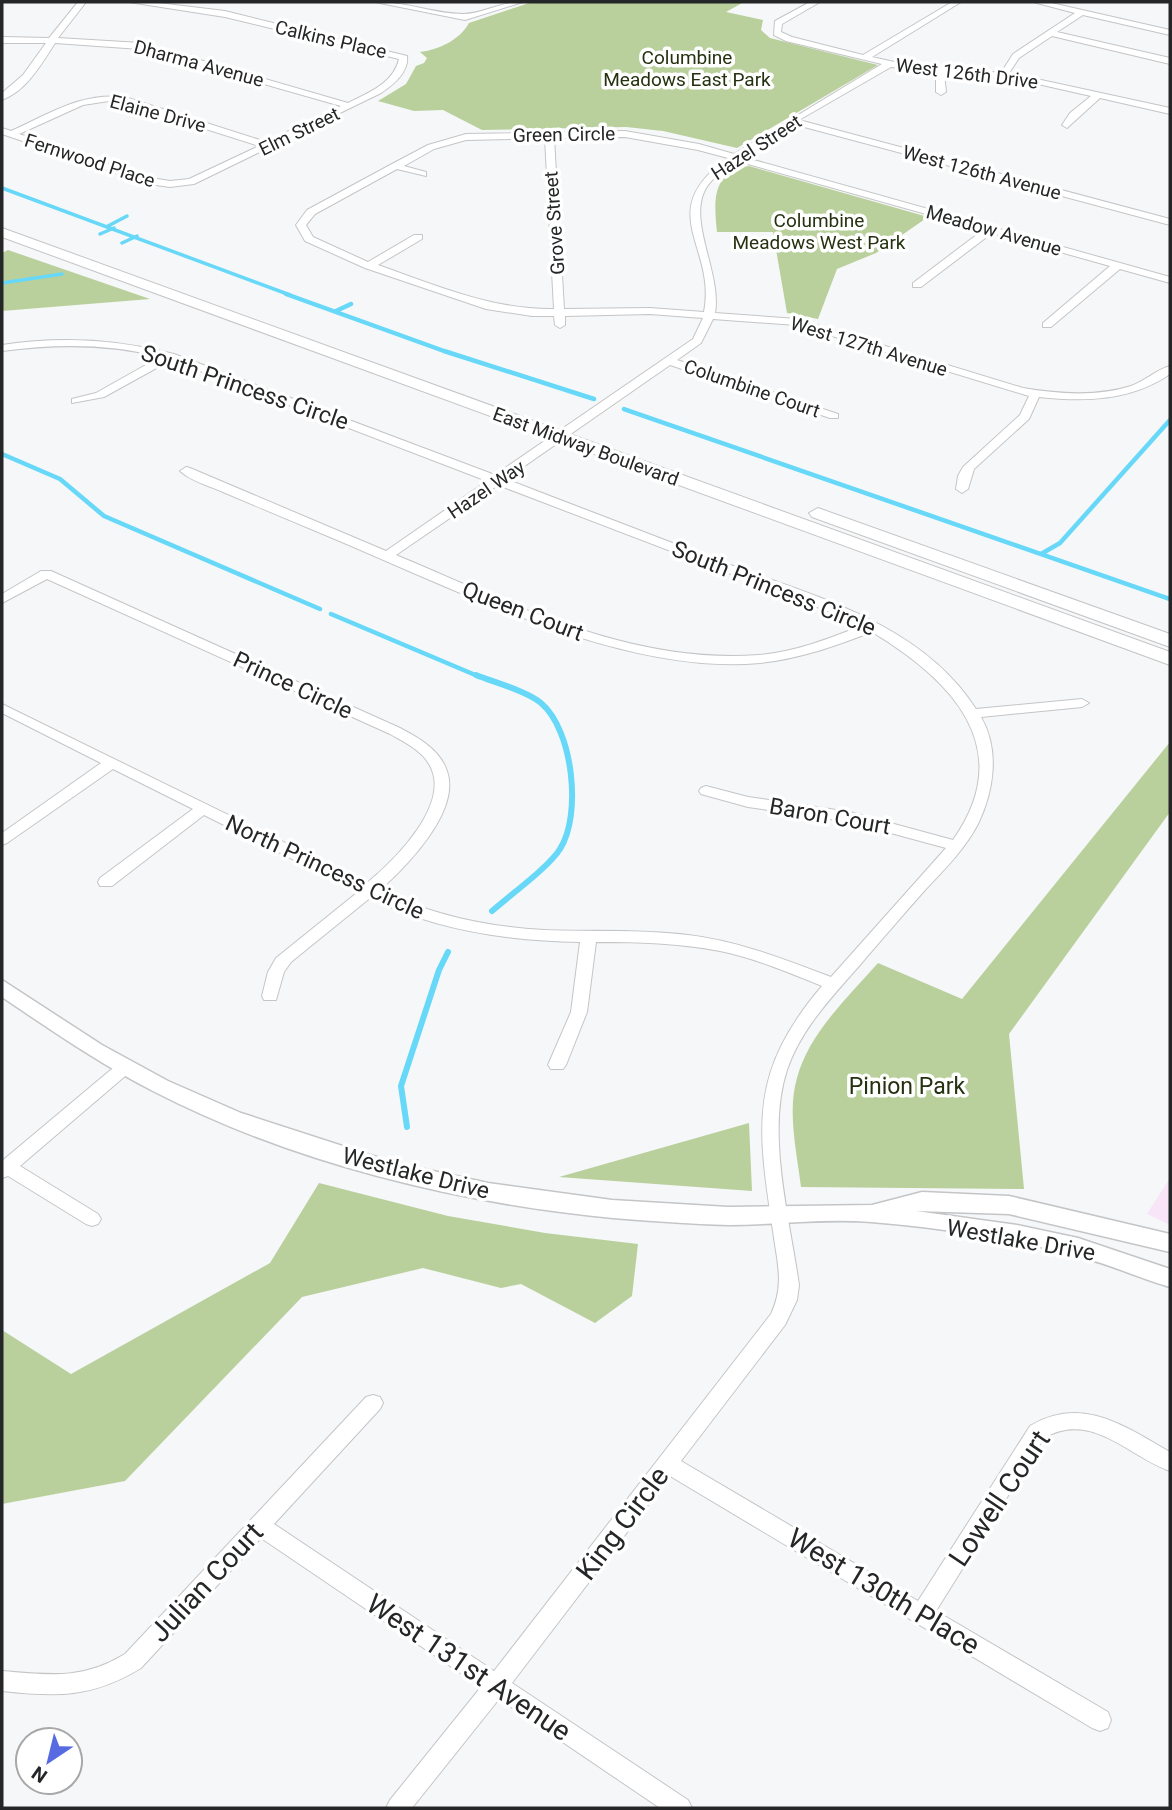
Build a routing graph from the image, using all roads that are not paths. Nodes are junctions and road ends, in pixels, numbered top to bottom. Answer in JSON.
{"nodes":[{"id":1,"x":82,"y":2,"type":"edge"},
{"id":2,"x":132,"y":2,"type":"edge"},
{"id":3,"x":379,"y":2,"type":"edge"},
{"id":4,"x":519,"y":2,"type":"edge"},
{"id":5,"x":816,"y":2,"type":"edge"},
{"id":6,"x":957,"y":2,"type":"edge"},
{"id":7,"x":1037,"y":2,"type":"edge"},
{"id":8,"x":1082,"y":12,"type":"junction"},
{"id":9,"x":1170,"y":32,"type":"edge"},
{"id":10,"x":1049,"y":33,"type":"junction"},
{"id":11,"x":2,"y":40,"type":"edge"},
{"id":12,"x":51,"y":41,"type":"junction"},
{"id":13,"x":409,"y":58,"type":"joint"},
{"id":14,"x":864,"y":58,"type":"junction"},
{"id":15,"x":1170,"y":61,"type":"edge"},
{"id":16,"x":889,"y":64,"type":"junction"},
{"id":17,"x":940,"y":72,"type":"junction"},
{"id":18,"x":1003,"y":75,"type":"junction"},
{"id":19,"x":941,"y":92,"type":"dead end"},
{"id":20,"x":1098,"y":94,"type":"junction"},
{"id":21,"x":2,"y":97,"type":"edge"},
{"id":22,"x":350,"y":106,"type":"junction"},
{"id":23,"x":1170,"y":111,"type":"edge"},
{"id":24,"x":794,"y":122,"type":"junction"},
{"id":25,"x":1068,"y":125,"type":"dead end"},
{"id":26,"x":6,"y":133,"type":"edge"},
{"id":27,"x":549,"y":134,"type":"junction"},
{"id":28,"x":269,"y":146,"type":"junction"},
{"id":29,"x":736,"y":158,"type":"junction"},
{"id":30,"x":395,"y":166,"type":"junction"},
{"id":31,"x":423,"y":174,"type":"dead end"},
{"id":32,"x":179,"y":188,"type":"joint"},
{"id":33,"x":2,"y":219,"type":"edge"},
{"id":34,"x":1170,"y":222,"type":"edge"},
{"id":35,"x":301,"y":225,"type":"joint"},
{"id":36,"x":991,"y":229,"type":"junction"},
{"id":37,"x":2,"y":232,"type":"edge"},
{"id":38,"x":418,"y":237,"type":"dead end"},
{"id":39,"x":369,"y":265,"type":"junction"},
{"id":40,"x":1118,"y":265,"type":"junction"},
{"id":41,"x":1170,"y":280,"type":"edge"},
{"id":42,"x":917,"y":285,"type":"dead end"},
{"id":43,"x":560,"y":312,"type":"junction"},
{"id":44,"x":710,"y":315,"type":"junction"},
{"id":45,"x":560,"y":325,"type":"dead end"},
{"id":46,"x":1047,"y":325,"type":"dead end"},
{"id":47,"x":2,"y":348,"type":"edge"},
{"id":48,"x":170,"y":356,"type":"junction"},
{"id":49,"x":670,"y":361,"type":"junction"},
{"id":50,"x":1170,"y":369,"type":"edge"},
{"id":51,"x":1035,"y":394,"type":"junction"},
{"id":52,"x":76,"y":401,"type":"dead end"},
{"id":53,"x":834,"y":416,"type":"dead end"},
{"id":54,"x":569,"y":431,"type":"junction"},
{"id":55,"x":186,"y":471,"type":"dead end"},
{"id":56,"x":498,"y":480,"type":"junction"},
{"id":57,"x":962,"y":489,"type":"dead end"},
{"id":58,"x":387,"y":556,"type":"junction"},
{"id":59,"x":2,"y":599,"type":"edge"},
{"id":60,"x":874,"y":626,"type":"junction"},
{"id":61,"x":1170,"y":641,"type":"edge"},
{"id":62,"x":1170,"y":659,"type":"edge"},
{"id":63,"x":1082,"y":703,"type":"dead end"},
{"id":64,"x":2,"y":708,"type":"edge"},
{"id":65,"x":973,"y":714,"type":"junction"},
{"id":66,"x":111,"y":764,"type":"junction"},
{"id":67,"x":705,"y":792,"type":"dead end"},
{"id":68,"x":202,"y":809,"type":"junction"},
{"id":69,"x":2,"y":840,"type":"edge"},
{"id":70,"x":954,"y":845,"type":"junction"},
{"id":71,"x":106,"y":882,"type":"dead end"},
{"id":72,"x":367,"y":891,"type":"junction"},
{"id":73,"x":589,"y":936,"type":"junction"},
{"id":74,"x":833,"y":984,"type":"junction"},
{"id":75,"x":2,"y":987,"type":"edge"},
{"id":76,"x":270,"y":996,"type":"dead end"},
{"id":77,"x":557,"y":1065,"type":"dead end"},
{"id":78,"x":125,"y":1066,"type":"junction"},
{"id":79,"x":4,"y":1169,"type":"edge"},
{"id":80,"x":869,"y":1213,"type":"junction"},
{"id":81,"x":781,"y":1216,"type":"junction"},
{"id":82,"x":92,"y":1219,"type":"dead end"},
{"id":83,"x":1170,"y":1243,"type":"edge"},
{"id":84,"x":1170,"y":1278,"type":"edge"},
{"id":85,"x":373,"y":1403,"type":"dead end"},
{"id":86,"x":1170,"y":1462,"type":"edge"},
{"id":87,"x":667,"y":1463,"type":"junction"},
{"id":88,"x":259,"y":1525,"type":"junction"},
{"id":89,"x":922,"y":1614,"type":"junction"},
{"id":90,"x":2,"y":1681,"type":"edge"},
{"id":91,"x":496,"y":1685,"type":"junction"},
{"id":92,"x":1100,"y":1720,"type":"dead end"},
{"id":93,"x":398,"y":1808,"type":"edge"},
{"id":94,"x":680,"y":1808,"type":"edge"}],
"edges":[{"from":1,"to":12,"type":"street"},
{"from":2,"to":13,"type":"street","name":"Calkins Place"},
{"from":3,"to":4,"type":"street"},
{"from":5,"to":14,"type":"street","name":"West 126th Drive"},
{"from":6,"to":14,"type":"street"},
{"from":7,"to":8,"type":"street"},
{"from":8,"to":9,"type":"street"},
{"from":8,"to":10,"type":"street"},
{"from":10,"to":15,"type":"street"},
{"from":10,"to":18,"type":"street"},
{"from":11,"to":12,"type":"street","name":"Dharma Avenue"},
{"from":12,"to":21,"type":"street"},
{"from":12,"to":22,"type":"street","name":"Dharma Avenue"},
{"from":13,"to":22,"type":"street","name":"Elm Street"},
{"from":14,"to":16,"type":"street","name":"West 126th Drive"},
{"from":16,"to":17,"type":"street","name":"West 126th Drive"},
{"from":16,"to":24,"type":"street","name":"Hazel Street"},
{"from":17,"to":18,"type":"street","name":"West 126th Drive"},
{"from":17,"to":19,"type":"street"},
{"from":18,"to":20,"type":"street","name":"West 126th Drive"},
{"from":20,"to":23,"type":"street","name":"West 126th Drive"},
{"from":20,"to":25,"type":"street"},
{"from":22,"to":28,"type":"street","name":"Elm Street"},
{"from":24,"to":29,"type":"street","name":"Hazel Street"},
{"from":24,"to":34,"type":"street","name":"West 126th Avenue"},
{"from":26,"to":28,"type":"street","name":"Elaine Drive"},
{"from":26,"to":32,"type":"street","name":"Fernwood Place"},
{"from":27,"to":29,"type":"street","name":"Green Circle"},
{"from":27,"to":30,"type":"street","name":"Green Circle"},
{"from":27,"to":43,"type":"street","name":"Grove Street"},
{"from":28,"to":32,"type":"street","name":"Elm Street"},
{"from":29,"to":36,"type":"street","name":"Meadow Avenue"},
{"from":29,"to":44,"type":"street","name":"Hazel Street"},
{"from":30,"to":31,"type":"street"},
{"from":30,"to":35,"type":"street","name":"Green Circle"},
{"from":33,"to":54,"type":"main road","name":"East Midway Boulevard"},
{"from":35,"to":39,"type":"street","name":"West 127th Avenue"},
{"from":36,"to":40,"type":"street","name":"Meadow Avenue"},
{"from":36,"to":42,"type":"street"},
{"from":37,"to":54,"type":"main road","name":"East Midway Boulevard"},
{"from":38,"to":39,"type":"street"},
{"from":39,"to":43,"type":"street","name":"West 127th Avenue"},
{"from":40,"to":41,"type":"street","name":"Meadow Avenue"},
{"from":40,"to":46,"type":"street"},
{"from":43,"to":44,"type":"street","name":"West 127th Avenue"},
{"from":43,"to":45,"type":"street"},
{"from":44,"to":49,"type":"street","name":"Hazel Way"},
{"from":44,"to":51,"type":"street","name":"West 127th Avenue"},
{"from":47,"to":48,"type":"street","name":"South Princess Circle"},
{"from":48,"to":52,"type":"street"},
{"from":48,"to":56,"type":"street","name":"South Princess Circle"},
{"from":49,"to":53,"type":"street","name":"Columbine Court"},
{"from":49,"to":54,"type":"street","name":"Hazel Way"},
{"from":50,"to":51,"type":"street","name":"West 127th Avenue"},
{"from":51,"to":57,"type":"street"},
{"from":54,"to":56,"type":"street","name":"Hazel Way"},
{"from":54,"to":61,"type":"main road","name":"East Midway Boulevard"},
{"from":54,"to":62,"type":"main road","name":"East Midway Boulevard"},
{"from":55,"to":58,"type":"street","name":"Queen Court"},
{"from":56,"to":58,"type":"street","name":"Hazel Way"},
{"from":56,"to":60,"type":"street","name":"South Princess Circle"},
{"from":58,"to":60,"type":"street","name":"Queen Court"},
{"from":59,"to":72,"type":"street","name":"Prince Circle"},
{"from":60,"to":65,"type":"street","name":"South Princess Circle"},
{"from":63,"to":65,"type":"street"},
{"from":64,"to":66,"type":"street","name":"North Princess Circle"},
{"from":65,"to":70,"type":"street","name":"South Princess Circle"},
{"from":66,"to":68,"type":"street","name":"North Princess Circle"},
{"from":66,"to":69,"type":"street"},
{"from":67,"to":70,"type":"street","name":"Baron Court"},
{"from":68,"to":71,"type":"street"},
{"from":68,"to":72,"type":"street","name":"North Princess Circle"},
{"from":70,"to":74,"type":"street","name":"South Princess Circle"},
{"from":72,"to":73,"type":"street","name":"North Princess Circle"},
{"from":72,"to":76,"type":"street"},
{"from":73,"to":74,"type":"street","name":"North Princess Circle"},
{"from":73,"to":77,"type":"street"},
{"from":74,"to":81,"type":"street","name":"South Princess Circle"},
{"from":75,"to":78,"type":"street","name":"Westlake Drive"},
{"from":78,"to":79,"type":"street"},
{"from":78,"to":81,"type":"street","name":"Westlake Drive"},
{"from":79,"to":82,"type":"street"},
{"from":80,"to":81,"type":"street","name":"Westlake Drive"},
{"from":80,"to":83,"type":"street","name":"Westlake Drive"},
{"from":80,"to":84,"type":"street","name":"Westlake Drive"},
{"from":81,"to":87,"type":"street","name":"King Circle"},
{"from":85,"to":88,"type":"street","name":"Julian Court"},
{"from":86,"to":89,"type":"street","name":"Lowell Court"},
{"from":87,"to":89,"type":"street","name":"West 130th Place"},
{"from":87,"to":91,"type":"street","name":"King Circle"},
{"from":88,"to":90,"type":"street","name":"Julian Court"},
{"from":88,"to":91,"type":"street","name":"West 131st Avenue"},
{"from":89,"to":92,"type":"street","name":"West 130th Place"},
{"from":91,"to":93,"type":"street","name":"King Circle"},
{"from":91,"to":94,"type":"street","name":"West 131st Avenue"}]}
